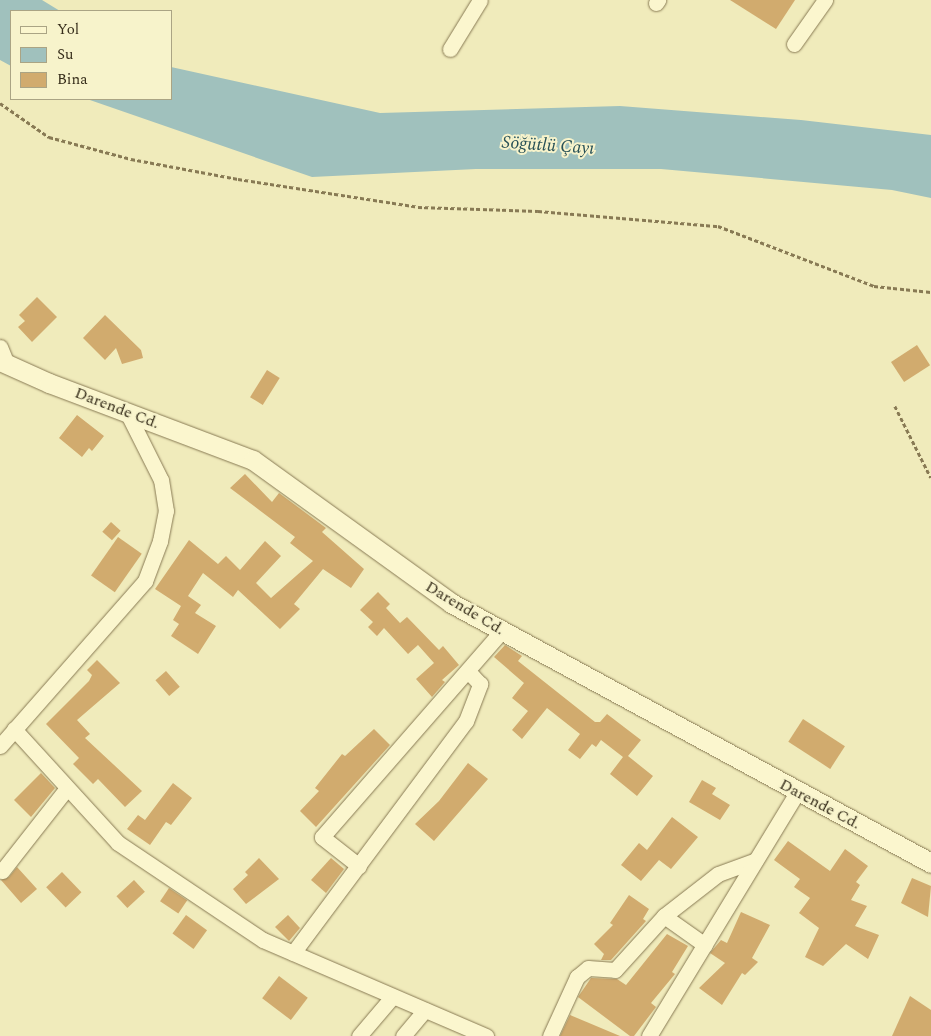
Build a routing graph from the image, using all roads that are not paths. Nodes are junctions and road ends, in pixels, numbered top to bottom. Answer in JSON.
{"nodes":[{"id":1,"x":480,"y":0,"type":"edge"},
{"id":2,"x":825,"y":0,"type":"edge"},
{"id":3,"x":794,"y":44,"type":"dead end"},
{"id":4,"x":450,"y":49,"type":"dead end"},
{"id":5,"x":2,"y":357,"type":"edge"},
{"id":6,"x":127,"y":412,"type":"junction"},
{"id":7,"x":502,"y":631,"type":"junction"},
{"id":8,"x":468,"y":671,"type":"junction"},
{"id":9,"x":14,"y":729,"type":"junction"},
{"id":10,"x":0,"y":746,"type":"edge"},
{"id":11,"x":68,"y":788,"type":"junction"},
{"id":12,"x":798,"y":791,"type":"junction"},
{"id":13,"x":756,"y":860,"type":"junction"},
{"id":14,"x":931,"y":863,"type":"edge"},
{"id":15,"x":359,"y":866,"type":"junction"},
{"id":16,"x":2,"y":871,"type":"dead end"},
{"id":17,"x":664,"y":916,"type":"junction"},
{"id":18,"x":705,"y":945,"type":"junction"},
{"id":19,"x":293,"y":953,"type":"junction"},
{"id":20,"x":393,"y":996,"type":"junction"},
{"id":21,"x":425,"y":1010,"type":"junction"},
{"id":22,"x":359,"y":1036,"type":"edge"},
{"id":23,"x":403,"y":1036,"type":"edge"},
{"id":24,"x":486,"y":1036,"type":"edge"},
{"id":25,"x":550,"y":1036,"type":"edge"},
{"id":26,"x":649,"y":1036,"type":"edge"}],
"edges":[{"from":1,"to":4,"type":"street"},
{"from":2,"to":3,"type":"street"},
{"from":5,"to":6,"type":"street","name":"Darende Cd."},
{"from":6,"to":7,"type":"street","name":"Darende Cd."},
{"from":6,"to":9,"type":"street"},
{"from":7,"to":8,"type":"street"},
{"from":7,"to":12,"type":"street","name":"Darende Cd."},
{"from":8,"to":15,"type":"street"},
{"from":8,"to":15,"type":"street"},
{"from":9,"to":10,"type":"street"},
{"from":9,"to":11,"type":"street"},
{"from":11,"to":16,"type":"street"},
{"from":11,"to":19,"type":"street"},
{"from":12,"to":13,"type":"street"},
{"from":12,"to":14,"type":"street","name":"Darende Cd."},
{"from":13,"to":17,"type":"street"},
{"from":13,"to":18,"type":"street"},
{"from":15,"to":19,"type":"street"},
{"from":17,"to":18,"type":"street"},
{"from":17,"to":25,"type":"street"},
{"from":18,"to":26,"type":"street"},
{"from":19,"to":20,"type":"street"},
{"from":20,"to":21,"type":"street"},
{"from":20,"to":22,"type":"street"},
{"from":21,"to":23,"type":"street"},
{"from":21,"to":24,"type":"street"}]}
